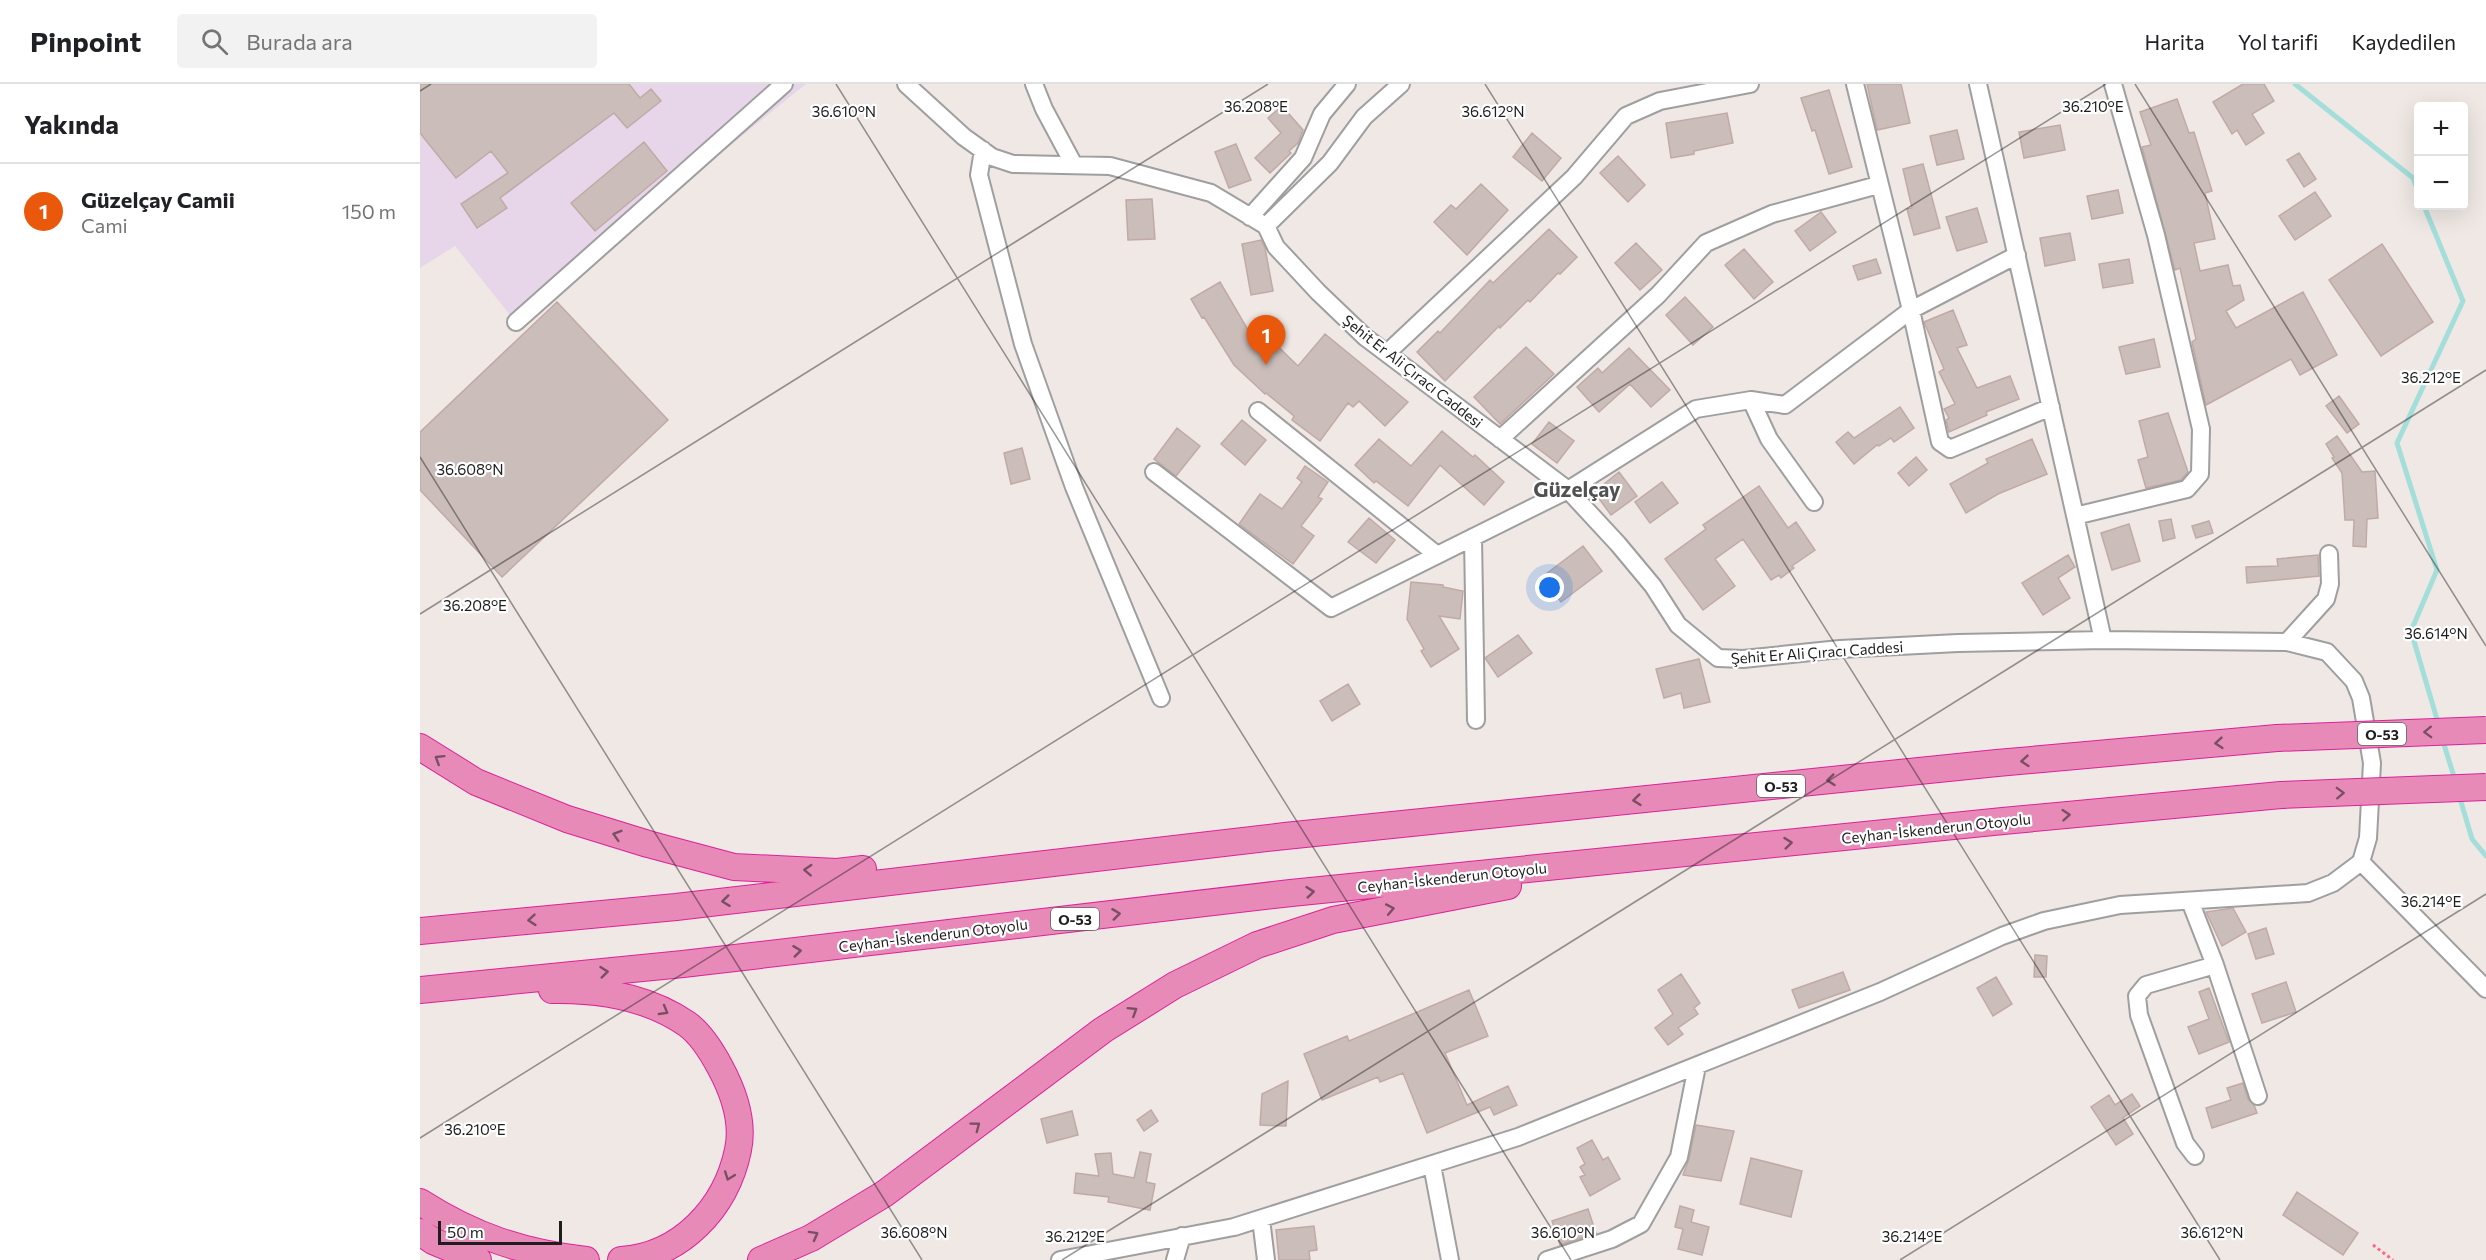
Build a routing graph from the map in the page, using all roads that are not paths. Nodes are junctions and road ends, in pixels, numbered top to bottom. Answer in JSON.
{"nodes":[{"id":1,"x":784,"y":84,"type":"edge"},
{"id":2,"x":906,"y":84,"type":"edge"},
{"id":3,"x":1034,"y":84,"type":"edge"},
{"id":4,"x":1347,"y":84,"type":"edge"},
{"id":5,"x":1401,"y":84,"type":"edge"},
{"id":6,"x":1750,"y":84,"type":"edge"},
{"id":7,"x":1855,"y":84,"type":"edge"},
{"id":8,"x":1978,"y":84,"type":"edge"},
{"id":9,"x":2113,"y":84,"type":"edge"},
{"id":10,"x":983,"y":150,"type":"junction"},
{"id":11,"x":1074,"y":165,"type":"junction"},
{"id":12,"x":1878,"y":185,"type":"junction"},
{"id":13,"x":1250,"y":217,"type":"junction"},
{"id":14,"x":1266,"y":226,"type":"junction"},
{"id":15,"x":2017,"y":255,"type":"junction"},
{"id":16,"x":1911,"y":310,"type":"junction"},
{"id":17,"x":516,"y":322,"type":"dead end"},
{"id":18,"x":1387,"y":353,"type":"junction"},
{"id":19,"x":1751,"y":400,"type":"junction"},
{"id":20,"x":2050,"y":407,"type":"junction"},
{"id":21,"x":1258,"y":411,"type":"dead end"},
{"id":22,"x":1500,"y":439,"type":"junction"},
{"id":23,"x":1154,"y":472,"type":"dead end"},
{"id":24,"x":1568,"y":490,"type":"junction"},
{"id":25,"x":1814,"y":502,"type":"dead end"},
{"id":26,"x":2075,"y":516,"type":"junction"},
{"id":27,"x":1473,"y":537,"type":"junction"},
{"id":28,"x":2329,"y":554,"type":"dead end"},
{"id":29,"x":1437,"y":555,"type":"junction"},
{"id":30,"x":2103,"y":640,"type":"junction"},
{"id":31,"x":2287,"y":642,"type":"junction"},
{"id":32,"x":1161,"y":698,"type":"dead end"},
{"id":33,"x":1476,"y":720,"type":"dead end"},
{"id":34,"x":2486,"y":729,"type":"edge"},
{"id":35,"x":420,"y":747,"type":"edge"},
{"id":36,"x":2486,"y":787,"type":"edge"},
{"id":37,"x":1285,"y":836,"type":"junction"},
{"id":38,"x":1730,"y":849,"type":"junction"},
{"id":39,"x":2361,"y":862,"type":"junction"},
{"id":40,"x":2190,"y":901,"type":"junction"},
{"id":41,"x":420,"y":931,"type":"edge"},
{"id":42,"x":2215,"y":965,"type":"junction"},
{"id":43,"x":2486,"y":988,"type":"edge"},
{"id":44,"x":420,"y":992,"type":"edge"},
{"id":45,"x":1697,"y":1066,"type":"junction"},
{"id":46,"x":2258,"y":1095,"type":"dead end"},
{"id":47,"x":2195,"y":1156,"type":"dead end"},
{"id":48,"x":1432,"y":1165,"type":"junction"},
{"id":49,"x":420,"y":1202,"type":"edge"},
{"id":50,"x":1261,"y":1219,"type":"junction"},
{"id":51,"x":420,"y":1232,"type":"edge"},
{"id":52,"x":1182,"y":1236,"type":"junction"},
{"id":53,"x":478,"y":1260,"type":"edge"},
{"id":54,"x":586,"y":1260,"type":"edge"},
{"id":55,"x":621,"y":1260,"type":"edge"},
{"id":56,"x":761,"y":1260,"type":"edge"},
{"id":57,"x":1060,"y":1260,"type":"edge"},
{"id":58,"x":1175,"y":1260,"type":"edge"},
{"id":59,"x":1266,"y":1260,"type":"edge"},
{"id":60,"x":1450,"y":1260,"type":"edge"},
{"id":61,"x":1547,"y":1260,"type":"edge"}],
"edges":[{"from":1,"to":17,"type":"street"},
{"from":2,"to":10,"type":"street"},
{"from":3,"to":11,"type":"street"},
{"from":4,"to":13,"type":"street"},
{"from":5,"to":14,"type":"street"},
{"from":6,"to":18,"type":"street"},
{"from":7,"to":12,"type":"street"},
{"from":8,"to":15,"type":"street"},
{"from":9,"to":26,"type":"street"},
{"from":10,"to":11,"type":"street"},
{"from":10,"to":32,"type":"street"},
{"from":11,"to":13,"type":"street"},
{"from":12,"to":16,"type":"street"},
{"from":12,"to":22,"type":"street"},
{"from":13,"to":14,"type":"street"},
{"from":14,"to":18,"type":"street","name":"Şehit Er Ali Çıracı Caddesi"},
{"from":15,"to":16,"type":"street"},
{"from":15,"to":20,"type":"street"},
{"from":16,"to":19,"type":"street"},
{"from":16,"to":20,"type":"street"},
{"from":18,"to":22,"type":"street","name":"Şehit Er Ali Çıracı Caddesi"},
{"from":19,"to":24,"type":"street"},
{"from":19,"to":25,"type":"street"},
{"from":20,"to":26,"type":"street"},
{"from":21,"to":29,"type":"street"},
{"from":22,"to":24,"type":"street","name":"Şehit Er Ali Çıracı Caddesi"},
{"from":23,"to":29,"type":"street"},
{"from":24,"to":27,"type":"street"},
{"from":24,"to":30,"type":"street","name":"Şehit Er Ali Çıracı Caddesi"},
{"from":26,"to":30,"type":"street"},
{"from":27,"to":29,"type":"street"},
{"from":27,"to":33,"type":"street"},
{"from":28,"to":31,"type":"street"},
{"from":30,"to":31,"type":"street","name":"Şehit Er Ali Çıracı Caddesi"},
{"from":31,"to":39,"type":"street","name":"Şehit Er Ali Çıracı Caddesi"},
{"from":34,"to":37,"type":"highway","number":"O-53","one_way":true,"bridge":true},
{"from":37,"to":35,"type":"highway","one_way":true},
{"from":38,"to":36,"type":"highway","name":"Ceyhan-İskenderun Otoyolu","number":"O-53","one_way":true,"bridge":true},
{"from":37,"to":41,"type":"highway","number":"O-53","one_way":true},
{"from":44,"to":38,"type":"highway","name":"Ceyhan-İskenderun Otoyolu","number":"O-53","one_way":true},
{"from":56,"to":38,"type":"highway","one_way":true},
{"from":39,"to":40,"type":"street"},
{"from":39,"to":43,"type":"street"},
{"from":40,"to":42,"type":"street"},
{"from":40,"to":45,"type":"street"},
{"from":42,"to":46,"type":"street"},
{"from":42,"to":47,"type":"street"},
{"from":44,"to":55,"type":"highway","one_way":true},
{"from":45,"to":48,"type":"street"},
{"from":45,"to":61,"type":"street"},
{"from":48,"to":50,"type":"street"},
{"from":48,"to":60,"type":"street"},
{"from":49,"to":54,"type":"highway"},
{"from":50,"to":52,"type":"street"},
{"from":50,"to":59,"type":"street"},
{"from":51,"to":53,"type":"highway"},
{"from":52,"to":57,"type":"street"},
{"from":52,"to":58,"type":"street"}]}
